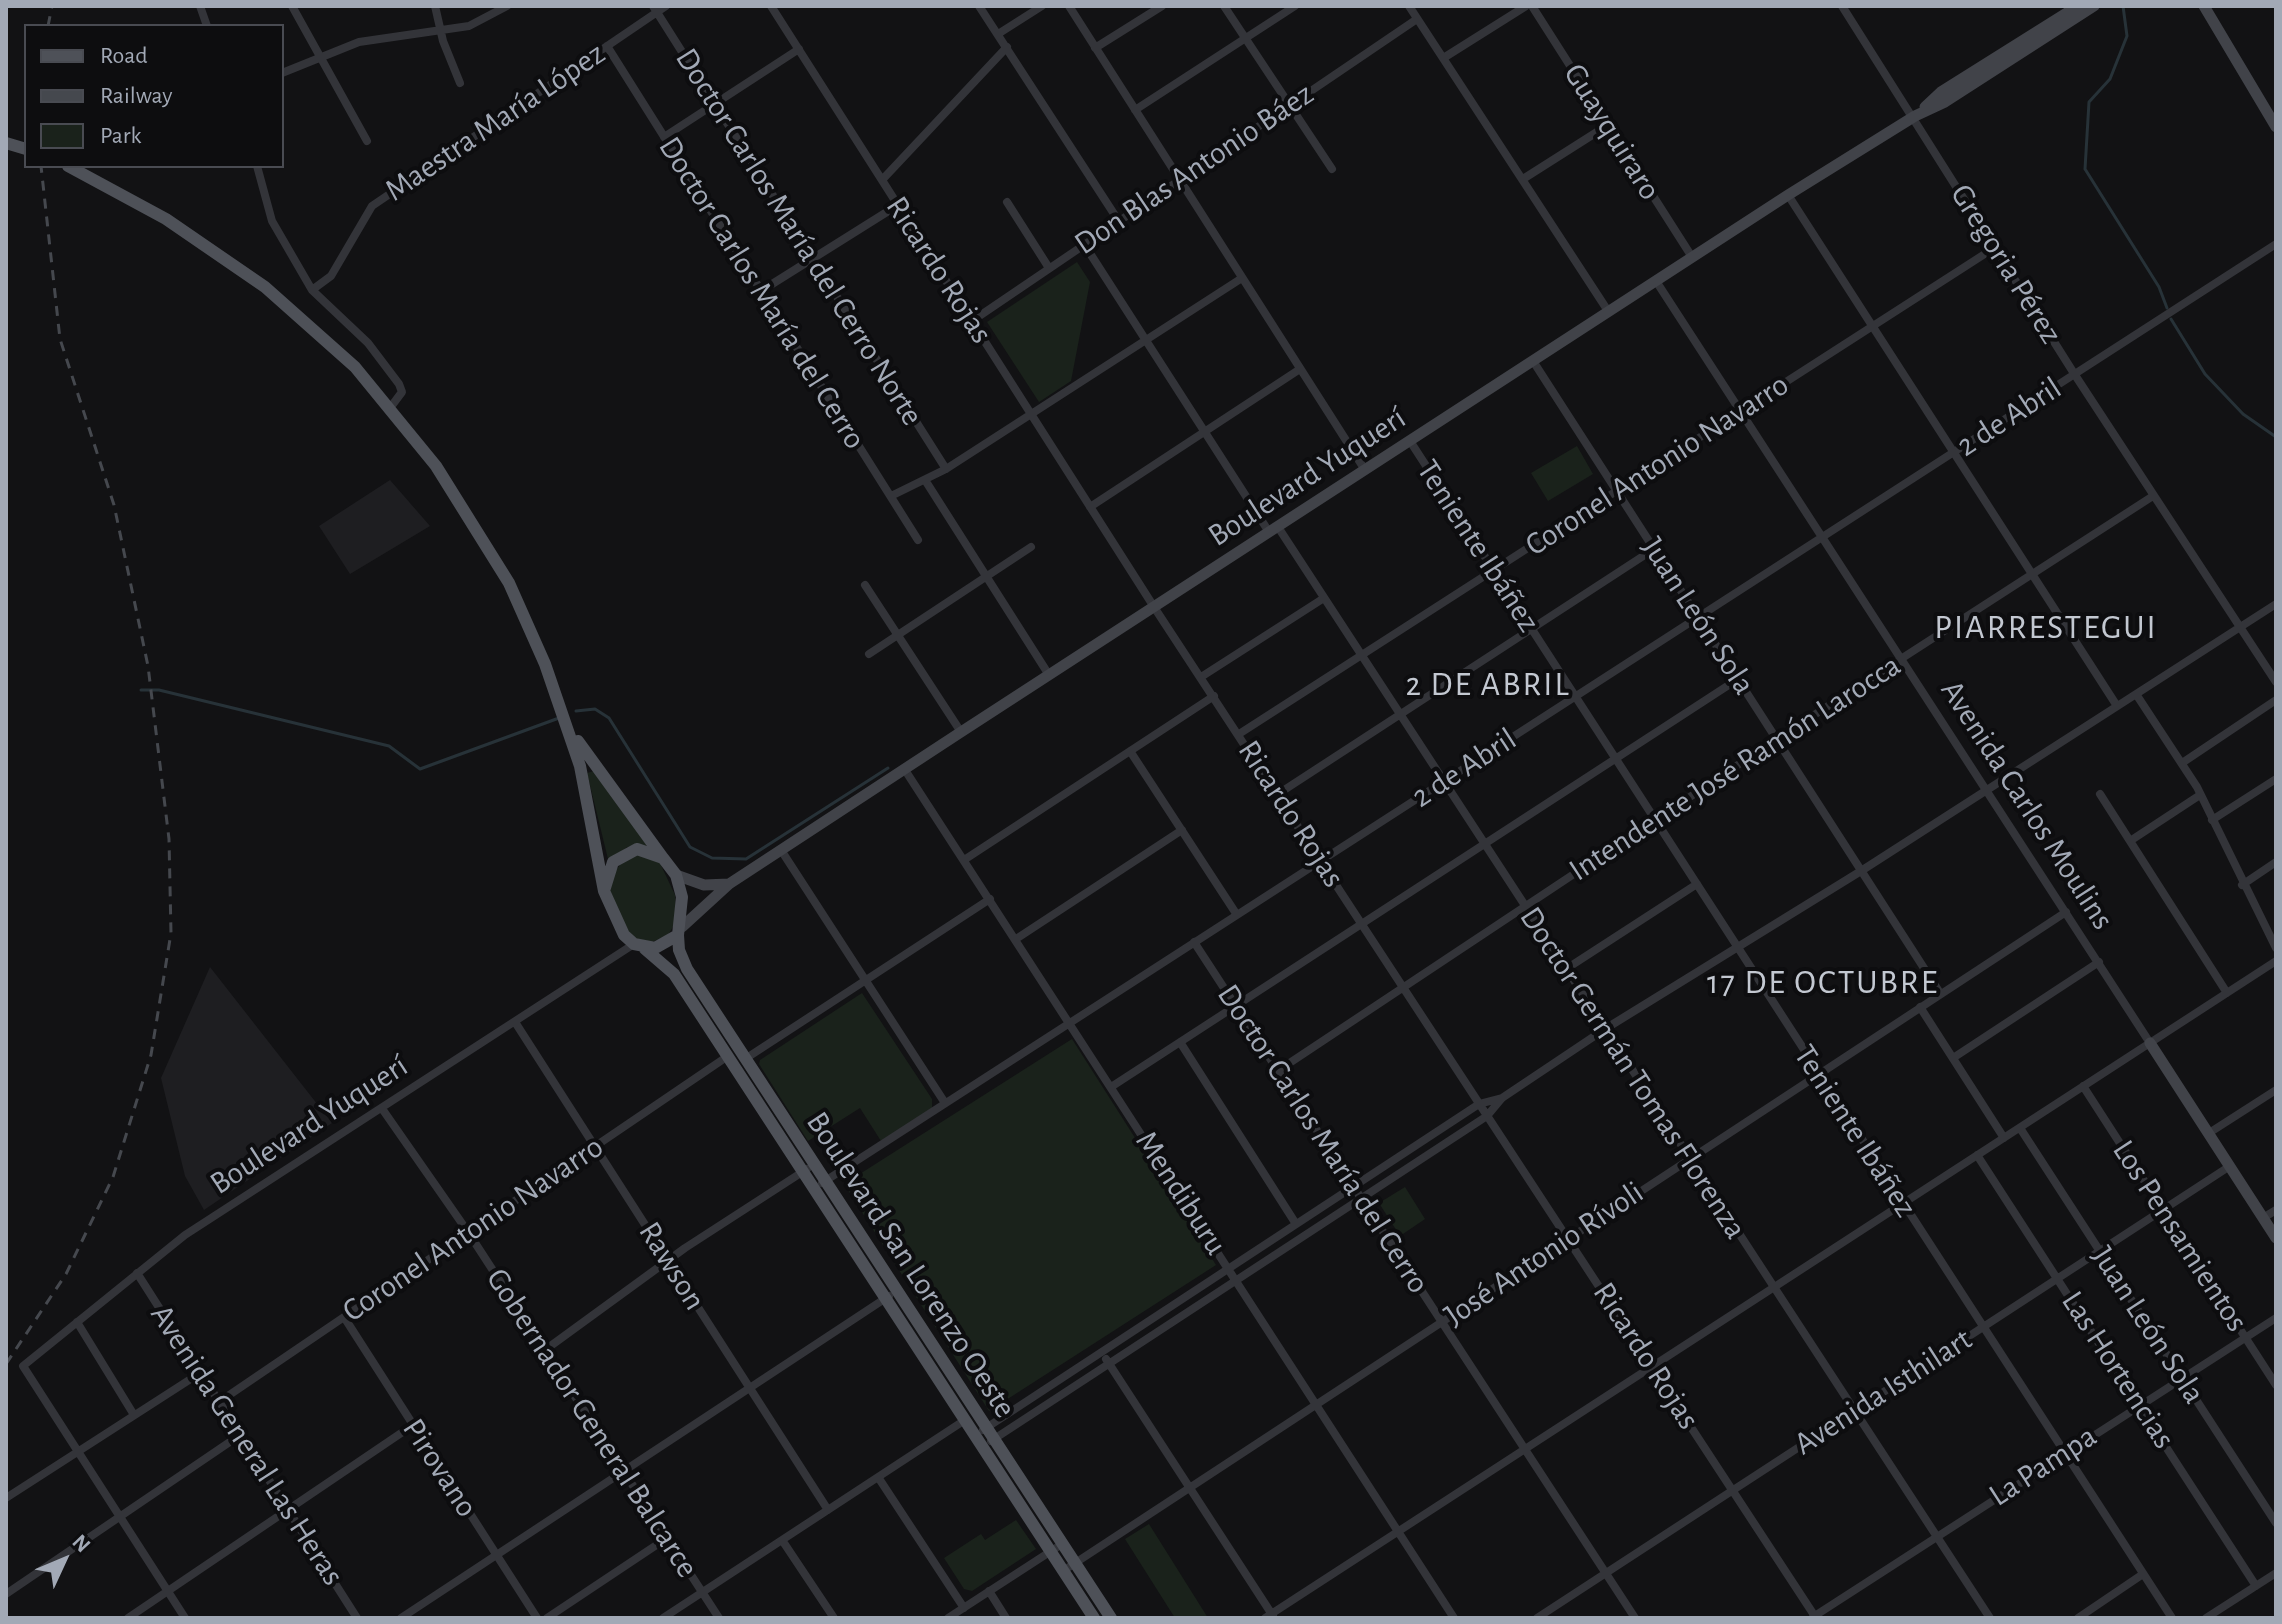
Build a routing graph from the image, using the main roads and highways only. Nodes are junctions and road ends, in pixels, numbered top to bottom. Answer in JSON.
{"nodes":[{"id":1,"x":2078,"y":6,"type":"edge"},
{"id":2,"x":2094,"y":6,"type":"edge"},
{"id":3,"x":2204,"y":6,"type":"edge"},
{"id":4,"x":1915,"y":116,"type":"junction"},
{"id":5,"x":2276,"y":127,"type":"edge"},
{"id":6,"x":72,"y":168,"type":"edge"},
{"id":7,"x":569,"y":725,"type":"junction"},
{"id":8,"x":663,"y":858,"type":"junction"},
{"id":9,"x":676,"y":875,"type":"junction"},
{"id":10,"x":729,"y":884,"type":"junction"},
{"id":11,"x":604,"y":891,"type":"junction"},
{"id":12,"x":680,"y":931,"type":"junction"},
{"id":13,"x":640,"y":946,"type":"junction"},
{"id":14,"x":2150,"y":1043,"type":"road end"},
{"id":15,"x":809,"y":1168,"type":"junction"},
{"id":16,"x":2276,"y":1238,"type":"edge"},
{"id":17,"x":892,"y":1295,"type":"junction"},
{"id":18,"x":984,"y":1437,"type":"junction"},
{"id":19,"x":1094,"y":1618,"type":"edge"},
{"id":20,"x":1111,"y":1618,"type":"edge"}],
"edges":[{"from":1,"to":4,"type":"main road","name":"Boulevard Yuquerí"},
{"from":2,"to":4,"type":"main road","name":"Boulevard Yuquerí"},
{"from":3,"to":5,"type":"main road"},
{"from":4,"to":10,"type":"main road","name":"Boulevard Yuquerí"},
{"from":6,"to":7,"type":"main road"},
{"from":7,"to":8,"type":"main road"},
{"from":7,"to":11,"type":"main road"},
{"from":8,"to":9,"type":"main road"},
{"from":8,"to":11,"type":"main road"},
{"from":9,"to":10,"type":"main road"},
{"from":9,"to":12,"type":"main road"},
{"from":10,"to":12,"type":"main road","name":"Boulevard Yuquerí"},
{"from":11,"to":13,"type":"main road"},
{"from":12,"to":13,"type":"main road"},
{"from":12,"to":15,"type":"main road","name":"Boulevard San Lorenzo Oeste"},
{"from":13,"to":15,"type":"main road","name":"Boulevard San Lorenzo Oeste"},
{"from":14,"to":16,"type":"main road","name":"Avenida Carlos Moulins"},
{"from":15,"to":17,"type":"main road","name":"Boulevard San Lorenzo Oeste"},
{"from":17,"to":18,"type":"main road","name":"Boulevard San Lorenzo Oeste"},
{"from":17,"to":18,"type":"main road","name":"Boulevard San Lorenzo Oeste"},
{"from":18,"to":19,"type":"main road","name":"Boulevard San Lorenzo Oeste"},
{"from":18,"to":20,"type":"main road","name":"Boulevard San Lorenzo Oeste"}]}
